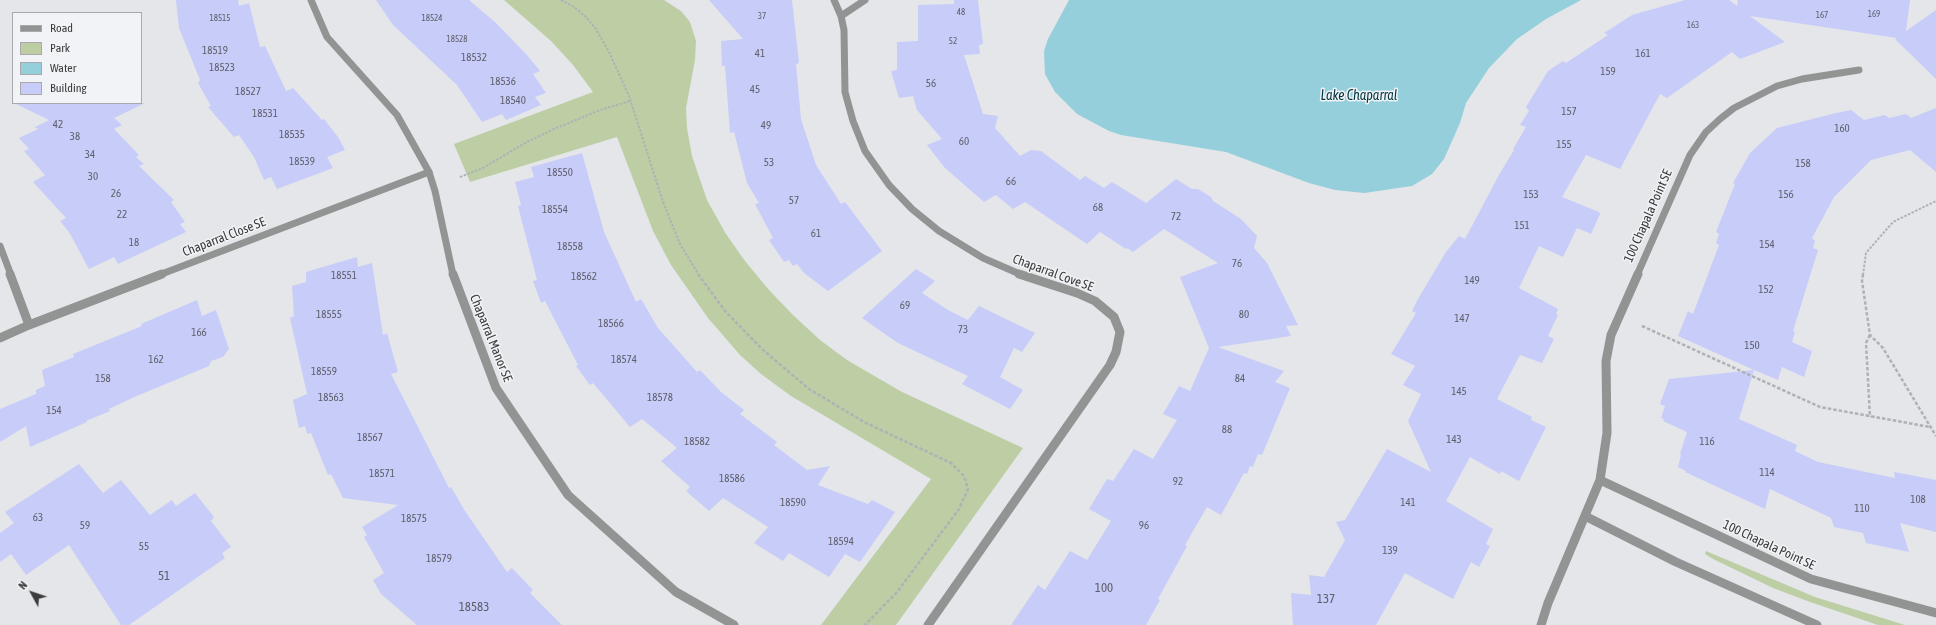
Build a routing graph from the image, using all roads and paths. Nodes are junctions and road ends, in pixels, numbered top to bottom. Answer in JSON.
{"nodes":[{"id":1,"x":311,"y":0,"type":"edge"},
{"id":2,"x":561,"y":0,"type":"edge"},
{"id":3,"x":834,"y":0,"type":"edge"},
{"id":4,"x":865,"y":0,"type":"edge"},
{"id":5,"x":841,"y":16,"type":"junction"},
{"id":6,"x":1858,"y":70,"type":"dead end"},
{"id":7,"x":630,"y":100,"type":"junction"},
{"id":8,"x":429,"y":172,"type":"junction"},
{"id":9,"x":460,"y":177,"type":"dead end"},
{"id":10,"x":1936,"y":201,"type":"edge"},
{"id":11,"x":0,"y":246,"type":"edge"},
{"id":12,"x":29,"y":325,"type":"junction"},
{"id":13,"x":1642,"y":326,"type":"dead end"},
{"id":14,"x":1870,"y":335,"type":"junction"},
{"id":15,"x":0,"y":338,"type":"edge"},
{"id":16,"x":1870,"y":417,"type":"junction"},
{"id":17,"x":1930,"y":427,"type":"junction"},
{"id":18,"x":1936,"y":436,"type":"edge"},
{"id":19,"x":1600,"y":480,"type":"junction"},
{"id":20,"x":1585,"y":516,"type":"junction"},
{"id":21,"x":1936,"y":613,"type":"edge"},
{"id":22,"x":734,"y":625,"type":"edge"},
{"id":23,"x":865,"y":625,"type":"edge"},
{"id":24,"x":928,"y":625,"type":"edge"},
{"id":25,"x":1541,"y":625,"type":"edge"},
{"id":26,"x":1817,"y":625,"type":"edge"}],
"edges":[{"from":1,"to":8,"type":"street","name":"Chaparral Manor SE"},
{"from":2,"to":7,"type":"path"},
{"from":3,"to":5,"type":"street","name":"Chaparral Cove SE"},
{"from":4,"to":5,"type":"street"},
{"from":5,"to":24,"type":"street","name":"Chaparral Cove SE"},
{"from":6,"to":19,"type":"street","name":"100 Chapala Point SE"},
{"from":7,"to":9,"type":"path"},
{"from":7,"to":23,"type":"path"},
{"from":8,"to":12,"type":"street","name":"Chaparral Close SE"},
{"from":8,"to":22,"type":"street","name":"Chaparral Manor SE"},
{"from":10,"to":14,"type":"path"},
{"from":11,"to":12,"type":"street"},
{"from":12,"to":15,"type":"street","name":"Chaparral Close SE"},
{"from":13,"to":16,"type":"path"},
{"from":14,"to":16,"type":"path"},
{"from":14,"to":17,"type":"path"},
{"from":16,"to":17,"type":"path"},
{"from":17,"to":18,"type":"path"},
{"from":19,"to":20,"type":"street","name":"100 Chapala Point SE"},
{"from":19,"to":21,"type":"street","name":"100 Chapala Point SE"},
{"from":20,"to":25,"type":"street","name":"100 Chapala Point SE"},
{"from":20,"to":26,"type":"street"}]}
